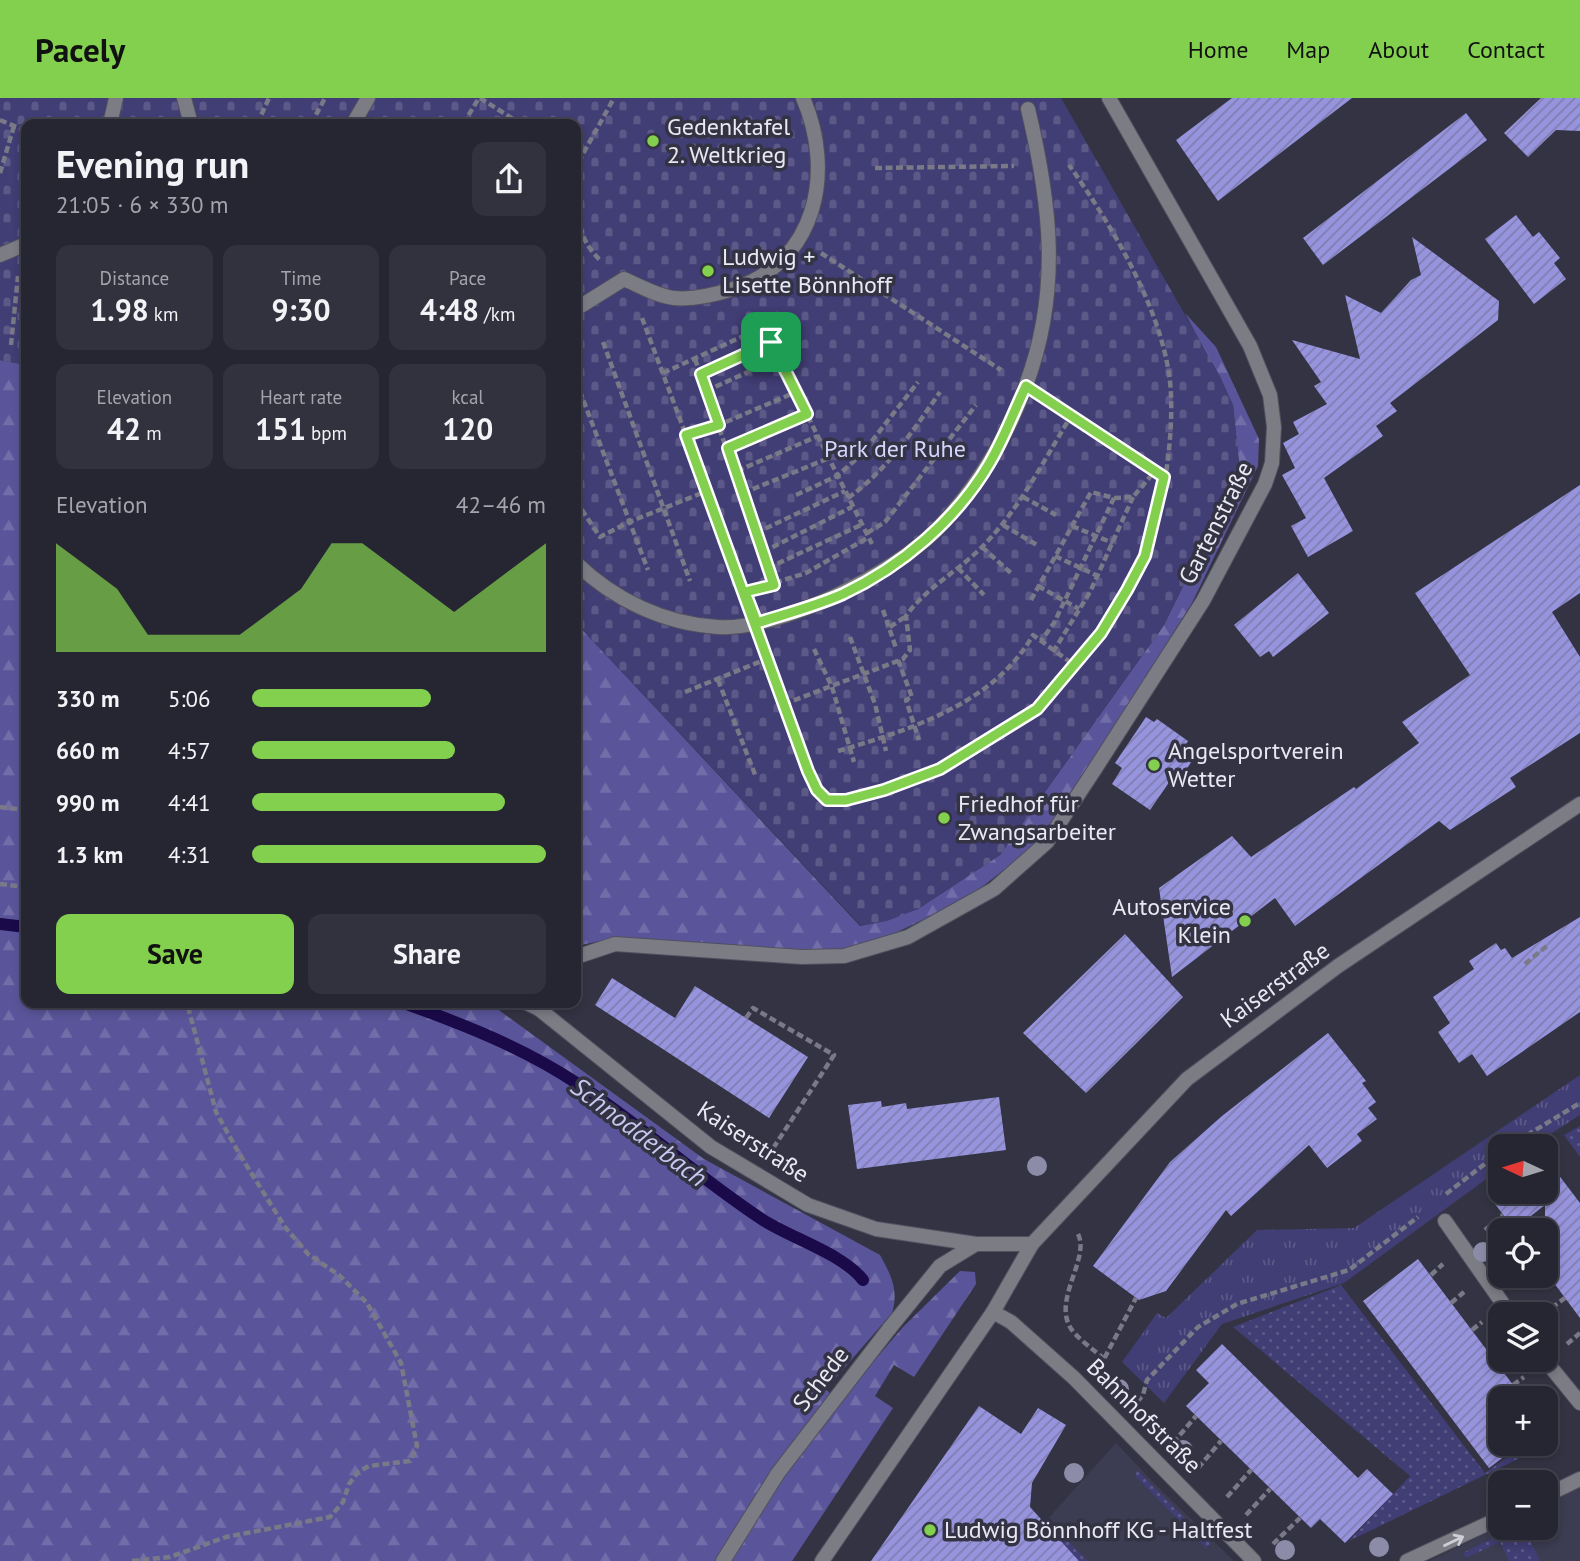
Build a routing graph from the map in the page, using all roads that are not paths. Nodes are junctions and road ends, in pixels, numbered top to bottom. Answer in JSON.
{"nodes":[{"id":1,"x":116,"y":98,"type":"edge"},
{"id":2,"x":184,"y":98,"type":"edge"},
{"id":3,"x":368,"y":98,"type":"edge"},
{"id":4,"x":803,"y":98,"type":"edge"},
{"id":5,"x":1109,"y":98,"type":"edge"},
{"id":6,"x":1028,"y":109,"type":"dead end"},
{"id":7,"x":111,"y":119,"type":"edge"},
{"id":8,"x":190,"y":119,"type":"edge"},
{"id":9,"x":356,"y":119,"type":"edge"},
{"id":10,"x":21,"y":246,"type":"edge"},
{"id":11,"x":0,"y":255,"type":"edge"},
{"id":12,"x":581,"y":306,"type":"edge"},
{"id":13,"x":581,"y":567,"type":"edge"},
{"id":14,"x":1580,"y":804,"type":"edge"},
{"id":15,"x":581,"y":955,"type":"edge"},
{"id":16,"x":540,"y":1008,"type":"edge"},
{"id":17,"x":1445,"y":1221,"type":"dead end"},
{"id":18,"x":976,"y":1244,"type":"junction"},
{"id":19,"x":1032,"y":1244,"type":"junction"},
{"id":20,"x":1502,"y":1302,"type":"edge"},
{"id":21,"x":993,"y":1312,"type":"junction"},
{"id":22,"x":1555,"y":1372,"type":"edge"},
{"id":23,"x":1580,"y":1403,"type":"edge"},
{"id":24,"x":1580,"y":1479,"type":"edge"},
{"id":25,"x":1558,"y":1490,"type":"edge"},
{"id":26,"x":1488,"y":1524,"type":"edge"},
{"id":27,"x":1259,"y":1557,"type":"edge"},
{"id":28,"x":723,"y":1561,"type":"edge"},
{"id":29,"x":822,"y":1561,"type":"edge"},
{"id":30,"x":1407,"y":1561,"type":"edge"}],
"edges":[{"from":1,"to":7,"type":"street"},
{"from":2,"to":8,"type":"street"},
{"from":3,"to":9,"type":"street"},
{"from":4,"to":12,"type":"street"},
{"from":5,"to":15,"type":"street","name":"Gartenstraße"},
{"from":6,"to":13,"type":"street"},
{"from":10,"to":11,"type":"street"},
{"from":14,"to":19,"type":"street","name":"Kaiserstraße"},
{"from":16,"to":18,"type":"street","name":"Kaiserstraße"},
{"from":17,"to":20,"type":"street"},
{"from":18,"to":19,"type":"street","name":"Kaiserstraße"},
{"from":18,"to":28,"type":"street","name":"Schede"},
{"from":19,"to":21,"type":"street","name":"Kaiserstraße"},
{"from":21,"to":27,"type":"street","name":"Bahnhofstraße"},
{"from":21,"to":29,"type":"street","name":"Kaiserstraße"},
{"from":22,"to":23,"type":"street"},
{"from":24,"to":25,"type":"street"},
{"from":30,"to":26,"type":"street","one_way":true}]}
